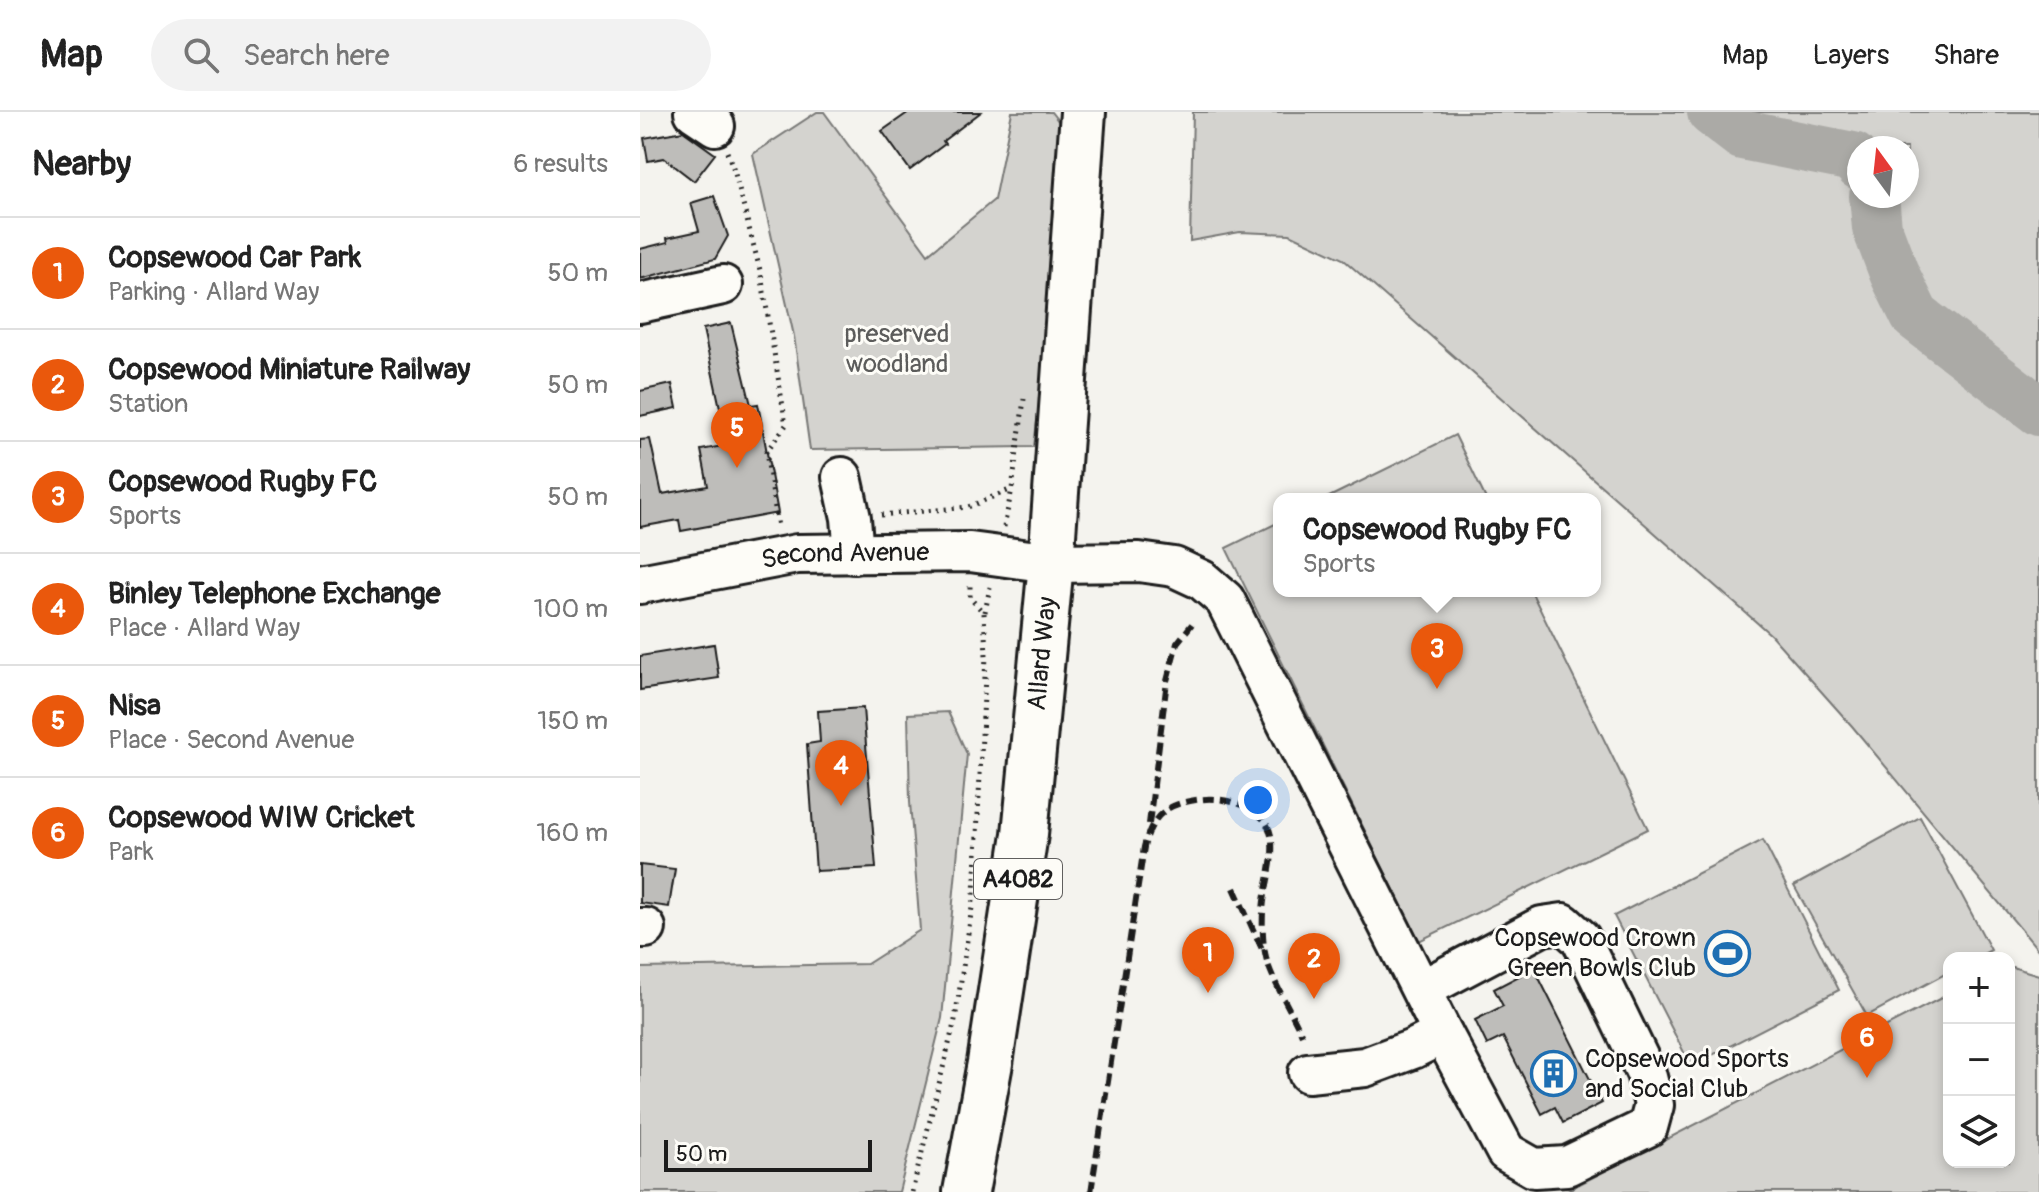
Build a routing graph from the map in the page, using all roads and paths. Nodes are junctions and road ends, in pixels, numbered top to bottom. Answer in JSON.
{"nodes":[{"id":1,"x":1083,"y":112,"type":"edge"},
{"id":2,"x":711,"y":118,"type":"edge"},
{"id":3,"x":723,"y":285,"type":"dead end"},
{"id":4,"x":640,"y":303,"type":"edge"},
{"id":5,"x":1024,"y":397,"type":"dead end"},
{"id":6,"x":842,"y":477,"type":"dead end"},
{"id":7,"x":940,"y":509,"type":"dead end"},
{"id":8,"x":779,"y":528,"type":"dead end"},
{"id":9,"x":970,"y":552,"type":"junction"},
{"id":10,"x":854,"y":554,"type":"junction"},
{"id":11,"x":1051,"y":563,"type":"junction"},
{"id":12,"x":640,"y":584,"type":"edge"},
{"id":13,"x":1421,"y":990,"type":"junction"},
{"id":14,"x":1443,"y":1034,"type":"junction"},
{"id":15,"x":1308,"y":1073,"type":"dead end"},
{"id":16,"x":912,"y":1192,"type":"edge"},
{"id":17,"x":966,"y":1192,"type":"edge"}],
"edges":[{"from":1,"to":11,"type":"main road","name":"Allard Way","number":"A4082"},
{"from":2,"to":8,"type":"path"},
{"from":3,"to":4,"type":"street"},
{"from":5,"to":7,"type":"path"},
{"from":6,"to":10,"type":"street"},
{"from":9,"to":10,"type":"street","name":"Second Avenue"},
{"from":9,"to":11,"type":"street","name":"Second Avenue"},
{"from":9,"to":16,"type":"path"},
{"from":10,"to":12,"type":"street","name":"Second Avenue"},
{"from":11,"to":13,"type":"street","name":"Second Avenue"},
{"from":11,"to":17,"type":"main road","name":"Allard Way","number":"A4082"},
{"from":13,"to":14,"type":"street","name":"Second Avenue"},
{"from":13,"to":14,"type":"street","name":"Second Avenue"},
{"from":14,"to":15,"type":"street"}]}
